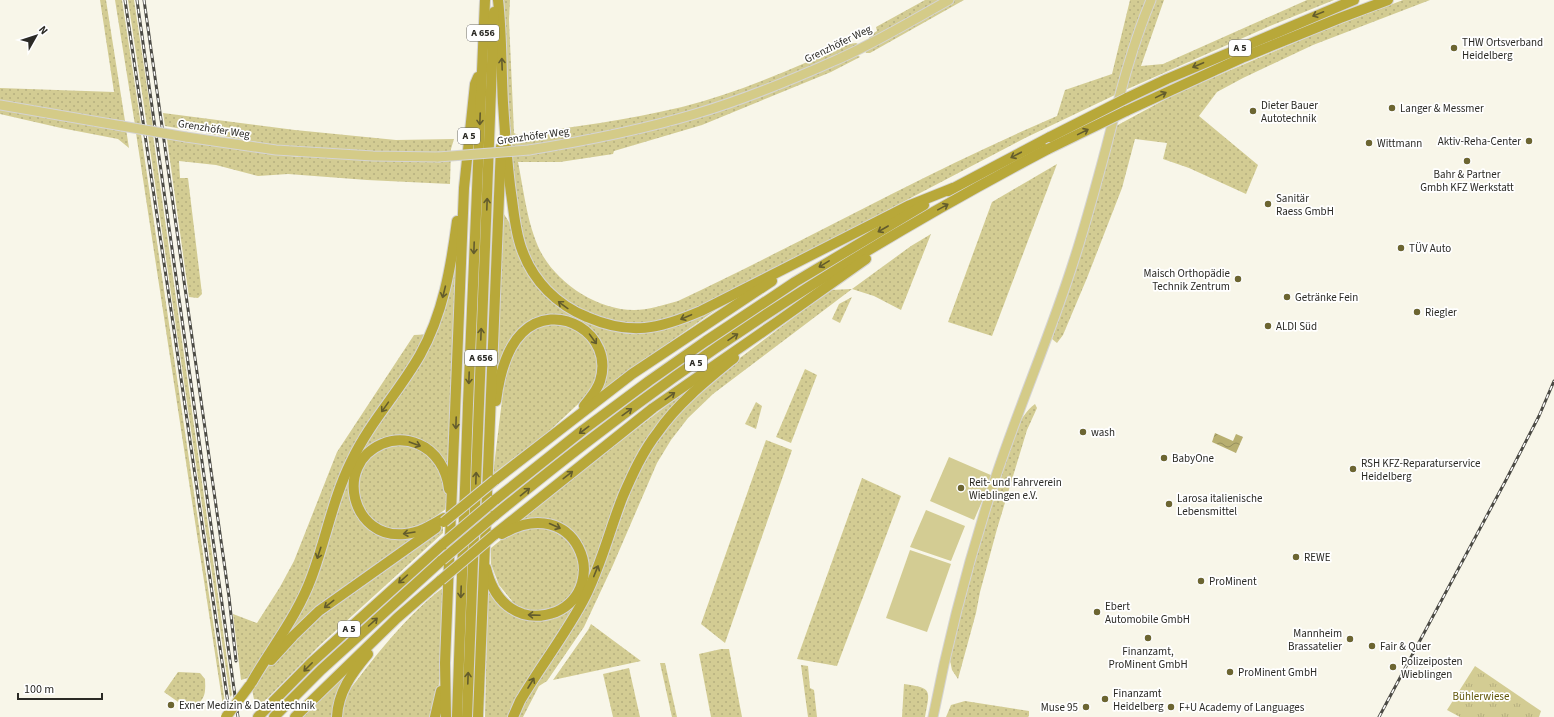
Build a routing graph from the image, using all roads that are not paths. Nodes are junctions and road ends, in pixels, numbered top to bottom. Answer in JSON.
{"nodes":[{"id":1,"x":484,"y":0,"type":"edge"},
{"id":2,"x":496,"y":0,"type":"edge"},
{"id":3,"x":949,"y":0,"type":"edge"},
{"id":4,"x":1151,"y":0,"type":"edge"},
{"id":5,"x":1354,"y":0,"type":"edge"},
{"id":6,"x":1388,"y":0,"type":"edge"},
{"id":7,"x":482,"y":66,"type":"junction"},
{"id":8,"x":503,"y":103,"type":"junction"},
{"id":9,"x":0,"y":105,"type":"edge"},
{"id":10,"x":464,"y":188,"type":"junction"},
{"id":11,"x":953,"y":188,"type":"junction"},
{"id":12,"x":909,"y":226,"type":"junction"},
{"id":13,"x":820,"y":251,"type":"junction"},
{"id":14,"x":777,"y":322,"type":"junction"},
{"id":15,"x":558,"y":432,"type":"junction"},
{"id":16,"x":489,"y":438,"type":"junction"},
{"id":17,"x":455,"y":510,"type":"junction"},
{"id":18,"x":444,"y":520,"type":"junction"},
{"id":19,"x":494,"y":537,"type":"junction"},
{"id":20,"x":484,"y":557,"type":"junction"},
{"id":21,"x":397,"y":618,"type":"junction"},
{"id":22,"x":446,"y":663,"type":"junction"},
{"id":23,"x":251,"y":683,"type":"junction"},
{"id":24,"x":226,"y":717,"type":"edge"},
{"id":25,"x":258,"y":717,"type":"edge"},
{"id":26,"x":274,"y":717,"type":"edge"},
{"id":27,"x":295,"y":717,"type":"edge"},
{"id":28,"x":337,"y":717,"type":"edge"},
{"id":29,"x":435,"y":717,"type":"edge"},
{"id":30,"x":446,"y":717,"type":"edge"},
{"id":31,"x":457,"y":717,"type":"edge"},
{"id":32,"x":467,"y":717,"type":"edge"},
{"id":33,"x":478,"y":717,"type":"edge"},
{"id":34,"x":513,"y":717,"type":"edge"},
{"id":35,"x":933,"y":717,"type":"edge"}],
"edges":[{"from":1,"to":7,"type":"highway","number":"A 656"},
{"from":8,"to":2,"type":"highway","number":"A 656","one_way":true},
{"from":32,"to":2,"type":"highway","number":"A 656","one_way":true},
{"from":3,"to":9,"type":"main road","name":"Grenzhöfer Weg","bridge":true},
{"from":4,"to":35,"type":"main road"},
{"from":5,"to":11,"type":"highway","number":"A 5","one_way":true,"bridge":true},
{"from":12,"to":6,"type":"highway","number":"A 5","one_way":true,"bridge":true},
{"from":7,"to":10,"type":"highway","number":"A 5"},
{"from":7,"to":31,"type":"highway","number":"A 656","one_way":true},
{"from":13,"to":8,"type":"highway","number":"A 656","one_way":true},
{"from":8,"to":16,"type":"highway","number":"A 656"},
{"from":10,"to":17,"type":"highway","one_way":true},
{"from":10,"to":23,"type":"highway","number":"A 5","one_way":true},
{"from":11,"to":13,"type":"highway"},
{"from":11,"to":25,"type":"highway","number":"A 5","one_way":true,"bridge":true},
{"from":12,"to":14,"type":"highway","number":"A 5"},
{"from":26,"to":12,"type":"highway","number":"A 5","one_way":true,"bridge":true},
{"from":13,"to":15,"type":"highway"},
{"from":19,"to":14,"type":"highway","number":"A 5","one_way":true},
{"from":34,"to":14,"type":"highway","number":"A 5","one_way":true},
{"from":16,"to":15,"type":"highway","one_way":true},
{"from":15,"to":17,"type":"highway","bridge":true},
{"from":16,"to":20,"type":"highway"},
{"from":17,"to":18,"type":"highway","bridge":true},
{"from":18,"to":17,"type":"highway","one_way":true},
{"from":17,"to":22,"type":"highway"},
{"from":18,"to":23,"type":"highway","number":"A 5","one_way":true},
{"from":19,"to":20,"type":"highway","one_way":true},
{"from":19,"to":21,"type":"highway","bridge":true},
{"from":20,"to":33,"type":"highway"},
{"from":21,"to":27,"type":"highway"},
{"from":21,"to":28,"type":"highway"},
{"from":22,"to":29,"type":"highway"},
{"from":22,"to":30,"type":"highway"},
{"from":23,"to":24,"type":"highway","number":"A 5","bridge":true}]}
